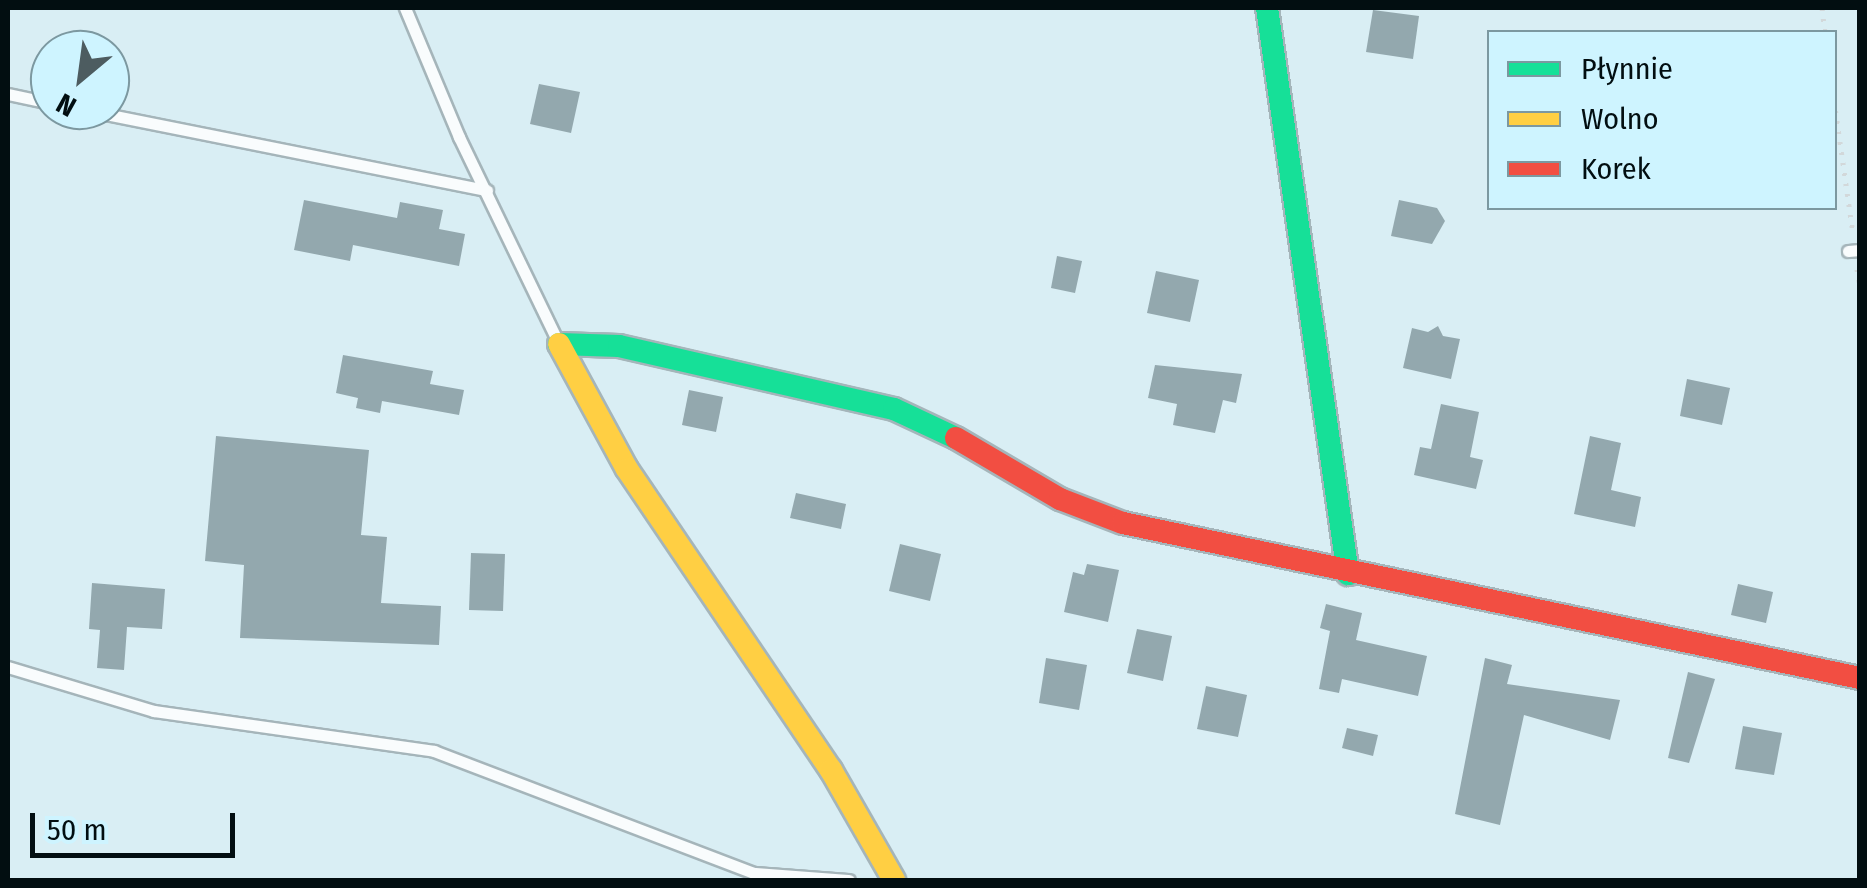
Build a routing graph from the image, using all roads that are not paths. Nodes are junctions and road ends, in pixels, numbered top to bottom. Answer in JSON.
{"nodes":[{"id":1,"x":405,"y":8,"type":"edge"},
{"id":2,"x":1266,"y":8,"type":"edge"},
{"id":3,"x":130,"y":119,"type":"edge"},
{"id":4,"x":487,"y":190,"type":"junction"},
{"id":5,"x":558,"y":344,"type":"junction"},
{"id":6,"x":1348,"y":574,"type":"junction"},
{"id":7,"x":8,"y":666,"type":"edge"},
{"id":8,"x":1860,"y":678,"type":"edge"},
{"id":9,"x":849,"y":880,"type":"edge"},
{"id":10,"x":894,"y":880,"type":"edge"}],
"edges":[{"from":1,"to":4,"type":"lane"},
{"from":2,"to":6,"type":"street"},
{"from":3,"to":4,"type":"lane"},
{"from":4,"to":5,"type":"lane"},
{"from":5,"to":6,"type":"street"},
{"from":5,"to":10,"type":"street"},
{"from":6,"to":8,"type":"street"},
{"from":7,"to":9,"type":"lane"}]}
